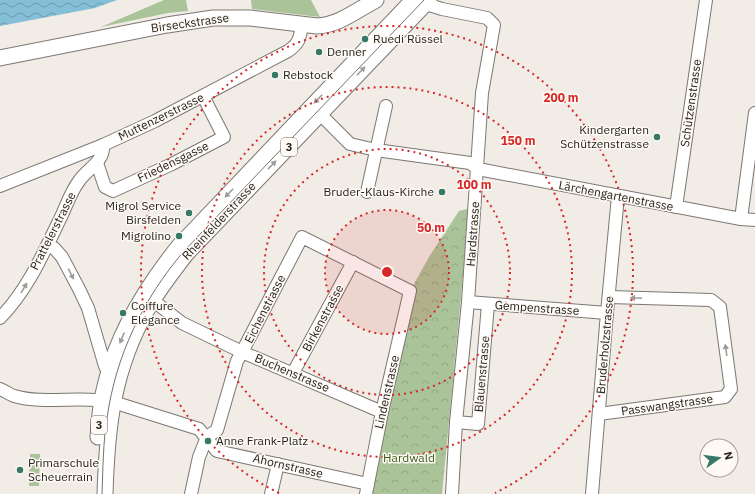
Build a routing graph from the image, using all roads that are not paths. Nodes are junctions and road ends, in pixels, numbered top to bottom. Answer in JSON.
{"nodes":[{"id":1,"x":376,"y":0,"type":"edge"},
{"id":2,"x":706,"y":0,"type":"edge"},
{"id":3,"x":421,"y":1,"type":"edge"},
{"id":4,"x":302,"y":24,"type":"junction"},
{"id":5,"x":0,"y":58,"type":"edge"},
{"id":6,"x":203,"y":96,"type":"junction"},
{"id":7,"x":386,"y":106,"type":"dead end"},
{"id":8,"x":755,"y":113,"type":"edge"},
{"id":9,"x":326,"y":120,"type":"dead end"},
{"id":10,"x":103,"y":144,"type":"junction"},
{"id":11,"x":376,"y":150,"type":"junction"},
{"id":12,"x":97,"y":163,"type":"junction"},
{"id":13,"x":478,"y":169,"type":"junction"},
{"id":14,"x":0,"y":186,"type":"edge"},
{"id":15,"x":366,"y":192,"type":"dead end"},
{"id":16,"x":618,"y":196,"type":"junction"},
{"id":17,"x":676,"y":207,"type":"junction"},
{"id":18,"x":741,"y":219,"type":"junction"},
{"id":19,"x":755,"y":221,"type":"edge"},
{"id":20,"x":47,"y":246,"type":"junction"},
{"id":21,"x":353,"y":262,"type":"junction"},
{"id":22,"x":410,"y":291,"type":"joint"},
{"id":23,"x":149,"y":296,"type":"junction"},
{"id":24,"x":609,"y":297,"type":"junction"},
{"id":25,"x":468,"y":302,"type":"junction"},
{"id":26,"x":488,"y":304,"type":"junction"},
{"id":27,"x":607,"y":313,"type":"junction"},
{"id":28,"x":0,"y":318,"type":"edge"},
{"id":29,"x":242,"y":352,"type":"junction"},
{"id":30,"x":114,"y":374,"type":"junction"},
{"id":31,"x":293,"y":374,"type":"junction"},
{"id":32,"x":0,"y":389,"type":"edge"},
{"id":33,"x":108,"y":401,"type":"junction"},
{"id":34,"x":382,"y":412,"type":"junction"},
{"id":35,"x":599,"y":414,"type":"junction"},
{"id":36,"x":456,"y":422,"type":"junction"},
{"id":37,"x":207,"y":437,"type":"junction"},
{"id":38,"x":278,"y":464,"type":"junction"},
{"id":39,"x":367,"y":489,"type":"edge"},
{"id":40,"x":95,"y":494,"type":"edge"},
{"id":41,"x":105,"y":494,"type":"edge"},
{"id":42,"x":191,"y":494,"type":"edge"},
{"id":43,"x":271,"y":494,"type":"edge"},
{"id":44,"x":452,"y":494,"type":"edge"},
{"id":45,"x":592,"y":494,"type":"edge"}],
"edges":[{"from":1,"to":4,"type":"main road","name":"Birseckstrasse"},
{"from":2,"to":17,"type":"street","name":"Schützenstrasse"},
{"from":3,"to":13,"type":"street","name":"Hardstrasse"},
{"from":3,"to":23,"type":"main road","name":"Rheinfelderstrasse","number":"3"},
{"from":4,"to":5,"type":"main road","name":"Birseckstrasse"},
{"from":4,"to":6,"type":"street","name":"Muttenzerstrasse"},
{"from":6,"to":10,"type":"street","name":"Muttenzerstrasse"},
{"from":6,"to":12,"type":"street","name":"Friedensgasse"},
{"from":7,"to":11,"type":"street"},
{"from":8,"to":18,"type":"street"},
{"from":9,"to":11,"type":"street","name":"Lärchengartenstrasse"},
{"from":10,"to":12,"type":"street","name":"Prattelerstrasse"},
{"from":10,"to":14,"type":"street","name":"Muttenzerstrasse"},
{"from":11,"to":13,"type":"street","name":"Lärchengartenstrasse"},
{"from":11,"to":15,"type":"street"},
{"from":12,"to":20,"type":"street","name":"Prattelerstrasse"},
{"from":13,"to":16,"type":"street","name":"Lärchengartenstrasse"},
{"from":13,"to":25,"type":"street","name":"Hardstrasse"},
{"from":16,"to":17,"type":"street","name":"Lärchengartenstrasse"},
{"from":16,"to":24,"type":"street","name":"Bruderholzstrasse"},
{"from":17,"to":18,"type":"street","name":"Lärchengartenstrasse"},
{"from":18,"to":19,"type":"street","name":"Lärchengartenstrasse"},
{"from":28,"to":20,"type":"street","name":"Prattelerstrasse","one_way":true},
{"from":20,"to":30,"type":"street","one_way":true},
{"from":21,"to":22,"type":"street","name":"Eichenstrasse"},
{"from":21,"to":29,"type":"street","name":"Eichenstrasse"},
{"from":21,"to":31,"type":"street","name":"Birkenstrasse"},
{"from":22,"to":34,"type":"street","name":"Lindenstrasse"},
{"from":23,"to":29,"type":"street","name":"Buchenstrasse"},
{"from":23,"to":30,"type":"main road","name":"Rheinfelderstrasse","number":"3"},
{"from":24,"to":27,"type":"street","name":"Bruderholzstrasse"},
{"from":35,"to":24,"type":"street","name":"Passwangstrasse","one_way":true},
{"from":25,"to":26,"type":"street","name":"Gempenstrasse"},
{"from":25,"to":36,"type":"street","name":"Hardstrasse"},
{"from":26,"to":27,"type":"street","name":"Gempenstrasse"},
{"from":26,"to":36,"type":"street","name":"Blauenstrasse"},
{"from":27,"to":35,"type":"street","name":"Bruderholzstrasse"},
{"from":29,"to":31,"type":"street","name":"Buchenstrasse"},
{"from":29,"to":37,"type":"street","name":"Eichenstrasse"},
{"from":30,"to":33,"type":"main road","name":"Rheinfelderstrasse","number":"3"},
{"from":31,"to":34,"type":"street","name":"Buchenstrasse"},
{"from":32,"to":33,"type":"street","name":"Ahornstrasse"},
{"from":33,"to":37,"type":"street","name":"Ahornstrasse"},
{"from":33,"to":40,"type":"main road","name":"Rheinfelderstrasse","number":"3"},
{"from":33,"to":41,"type":"main road","name":"Rheinfelderstrasse","number":"3"},
{"from":34,"to":39,"type":"street","name":"Lindenstrasse"},
{"from":35,"to":45,"type":"street","name":"Bruderholzstrasse"},
{"from":36,"to":44,"type":"street","name":"Hardstrasse"},
{"from":37,"to":38,"type":"street","name":"Ahornstrasse"},
{"from":37,"to":42,"type":"street","name":"Eichenstrasse"},
{"from":38,"to":39,"type":"street","name":"Ahornstrasse"},
{"from":38,"to":43,"type":"street"}]}
